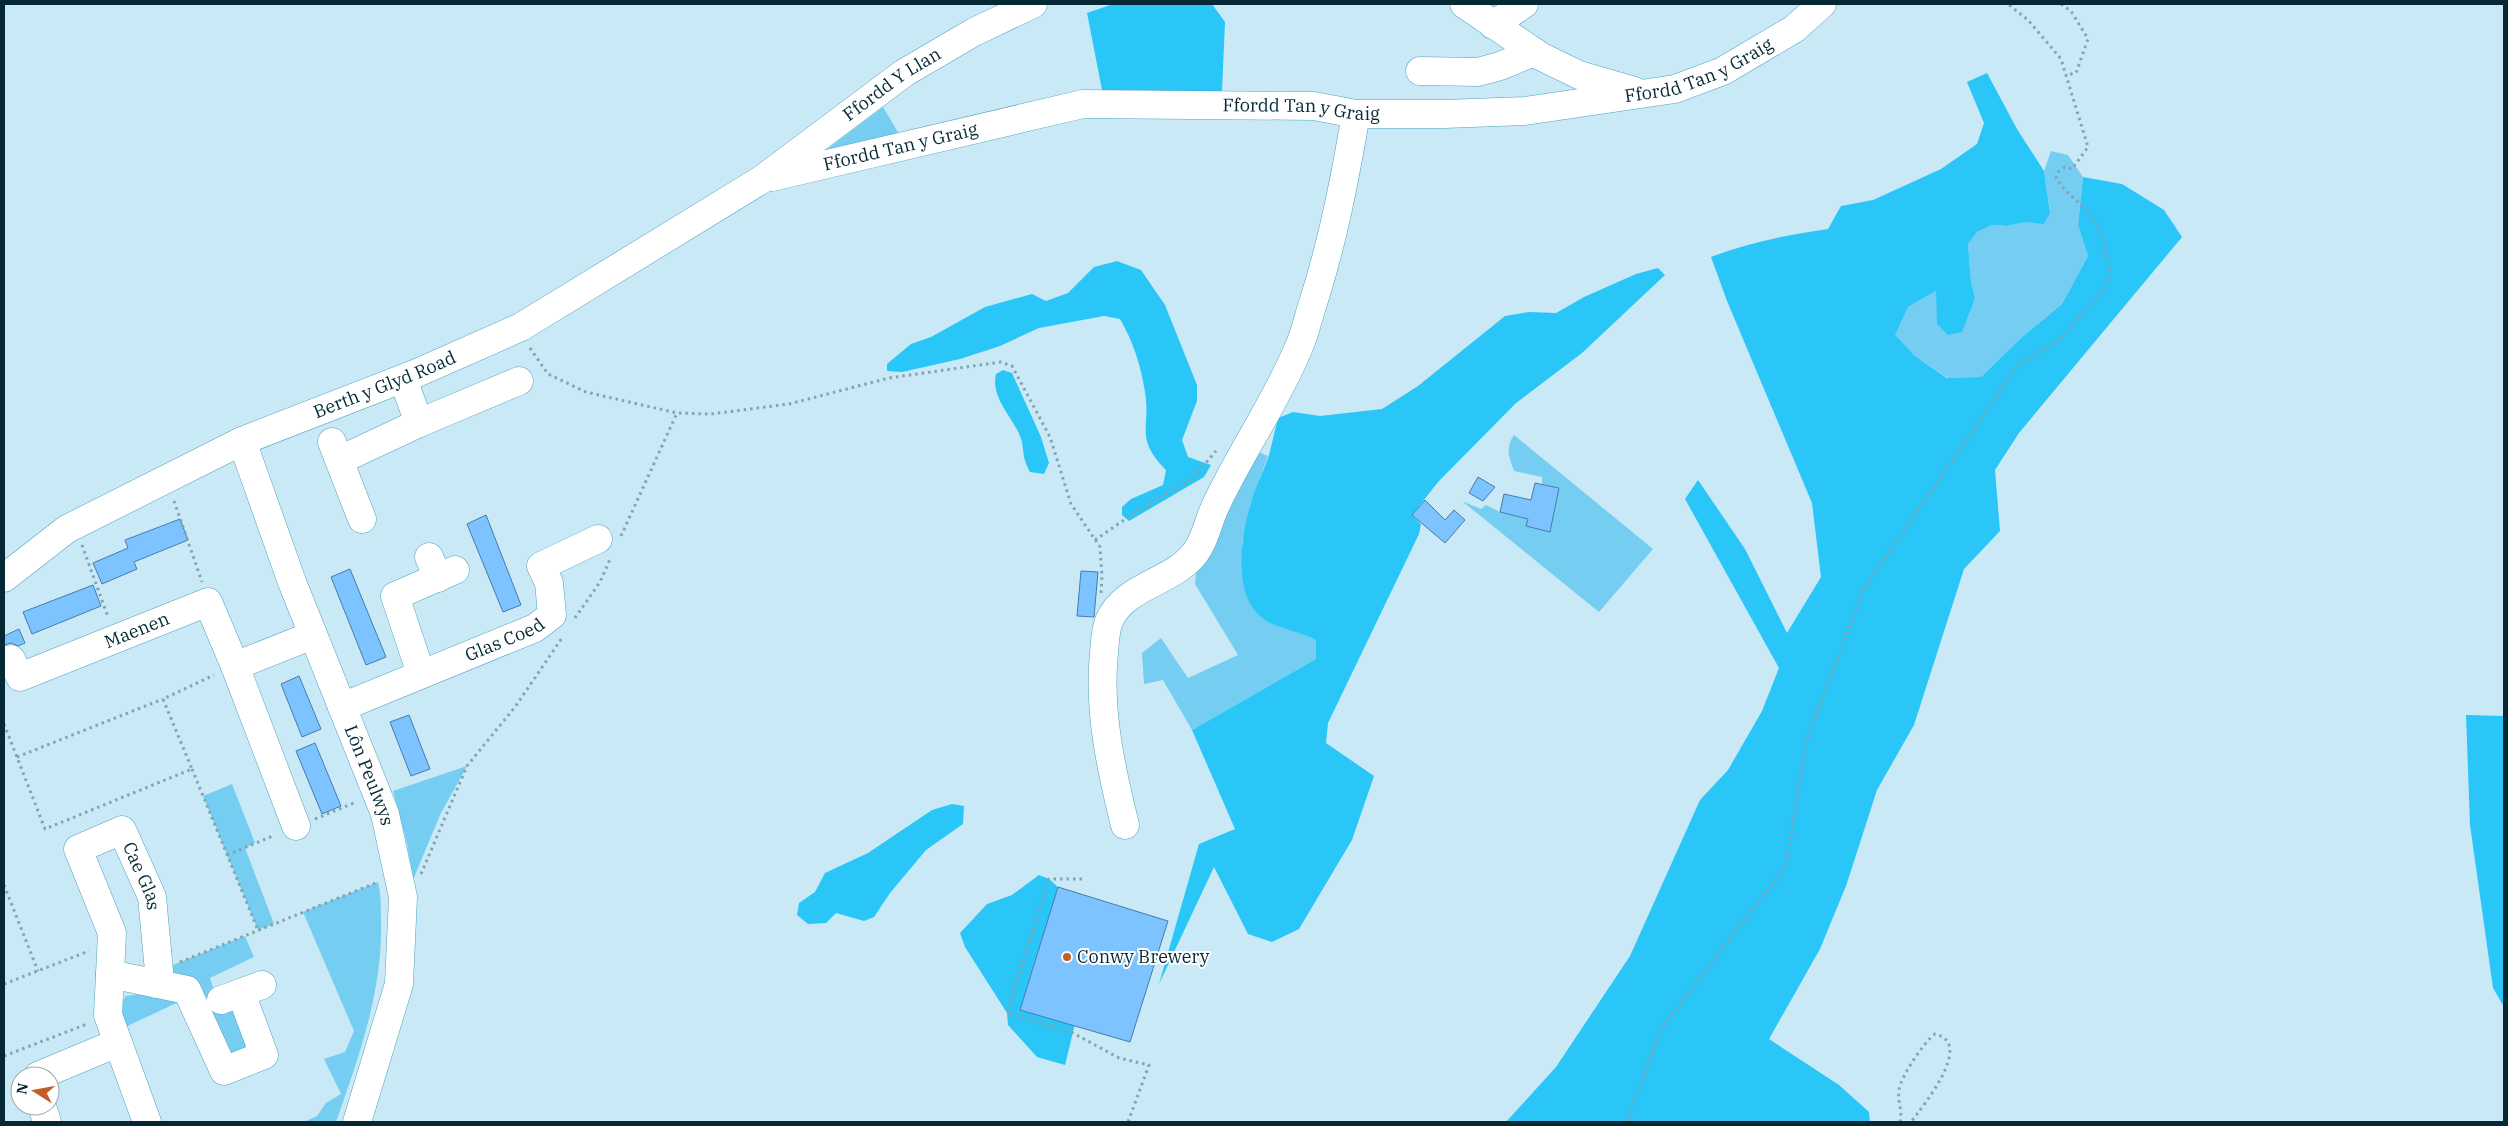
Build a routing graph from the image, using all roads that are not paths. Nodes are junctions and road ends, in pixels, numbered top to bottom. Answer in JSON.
{"nodes":[{"id":1,"x":1033,"y":4,"type":"edge"},
{"id":2,"x":1464,"y":4,"type":"edge"},
{"id":3,"x":1524,"y":4,"type":"edge"},
{"id":4,"x":1822,"y":4,"type":"edge"},
{"id":5,"x":1493,"y":25,"type":"junction"},
{"id":6,"x":1534,"y":52,"type":"junction"},
{"id":7,"x":1420,"y":72,"type":"dead end"},
{"id":8,"x":1643,"y":94,"type":"junction"},
{"id":9,"x":1356,"y":114,"type":"junction"},
{"id":10,"x":761,"y":180,"type":"junction"},
{"id":11,"x":403,"y":379,"type":"junction"},
{"id":12,"x":520,"y":381,"type":"dead end"},
{"id":13,"x":419,"y":423,"type":"junction"},
{"id":14,"x":242,"y":441,"type":"junction"},
{"id":15,"x":362,"y":519,"type":"dead end"},
{"id":16,"x":601,"y":548,"type":"road end"},
{"id":17,"x":441,"y":568,"type":"dead end"},
{"id":18,"x":4,"y":578,"type":"edge"},
{"id":19,"x":313,"y":635,"type":"junction"},
{"id":20,"x":11,"y":659,"type":"dead end"},
{"id":21,"x":236,"y":666,"type":"junction"},
{"id":22,"x":421,"y":674,"type":"junction"},
{"id":23,"x":342,"y":707,"type":"junction"},
{"id":24,"x":1125,"y":825,"type":"dead end"},
{"id":25,"x":296,"y":826,"type":"dead end"},
{"id":26,"x":110,"y":974,"type":"junction"},
{"id":27,"x":158,"y":978,"type":"junction"},
{"id":28,"x":242,"y":993,"type":"dead end"},
{"id":29,"x":117,"y":1044,"type":"junction"},
{"id":30,"x":60,"y":1067,"type":"edge"},
{"id":31,"x":147,"y":1122,"type":"edge"},
{"id":32,"x":357,"y":1122,"type":"edge"}],
"edges":[{"from":1,"to":10,"type":"street","name":"Ffordd Y Llan"},
{"from":2,"to":5,"type":"street"},
{"from":3,"to":5,"type":"street"},
{"from":4,"to":8,"type":"street","name":"Ffordd Tan y Graig"},
{"from":5,"to":6,"type":"street"},
{"from":6,"to":7,"type":"street"},
{"from":6,"to":8,"type":"street"},
{"from":8,"to":9,"type":"street","name":"Ffordd Tan y Graig"},
{"from":9,"to":10,"type":"street","name":"Ffordd Tan y Graig"},
{"from":9,"to":24,"type":"street"},
{"from":10,"to":11,"type":"street","name":"Berth y Glyd Road"},
{"from":11,"to":13,"type":"street"},
{"from":11,"to":14,"type":"street","name":"Berth y Glyd Road"},
{"from":12,"to":13,"type":"street"},
{"from":13,"to":15,"type":"street"},
{"from":14,"to":18,"type":"street","name":"Berth y Glyd Road"},
{"from":14,"to":19,"type":"street","name":"Lôn Peulwys"},
{"from":16,"to":22,"type":"street","name":"Glas Coed"},
{"from":17,"to":22,"type":"street"},
{"from":19,"to":21,"type":"street"},
{"from":19,"to":23,"type":"street","name":"Lôn Peulwys"},
{"from":20,"to":21,"type":"street","name":"Maenen"},
{"from":21,"to":25,"type":"street"},
{"from":22,"to":23,"type":"street","name":"Glas Coed"},
{"from":23,"to":32,"type":"street","name":"Lôn Peulwys"},
{"from":26,"to":27,"type":"street"},
{"from":26,"to":27,"type":"street","name":"Cae Glas"},
{"from":26,"to":29,"type":"street","name":"Cae Glas"},
{"from":27,"to":28,"type":"street"},
{"from":29,"to":30,"type":"street"},
{"from":29,"to":31,"type":"street","name":"Cae Glas"}]}
